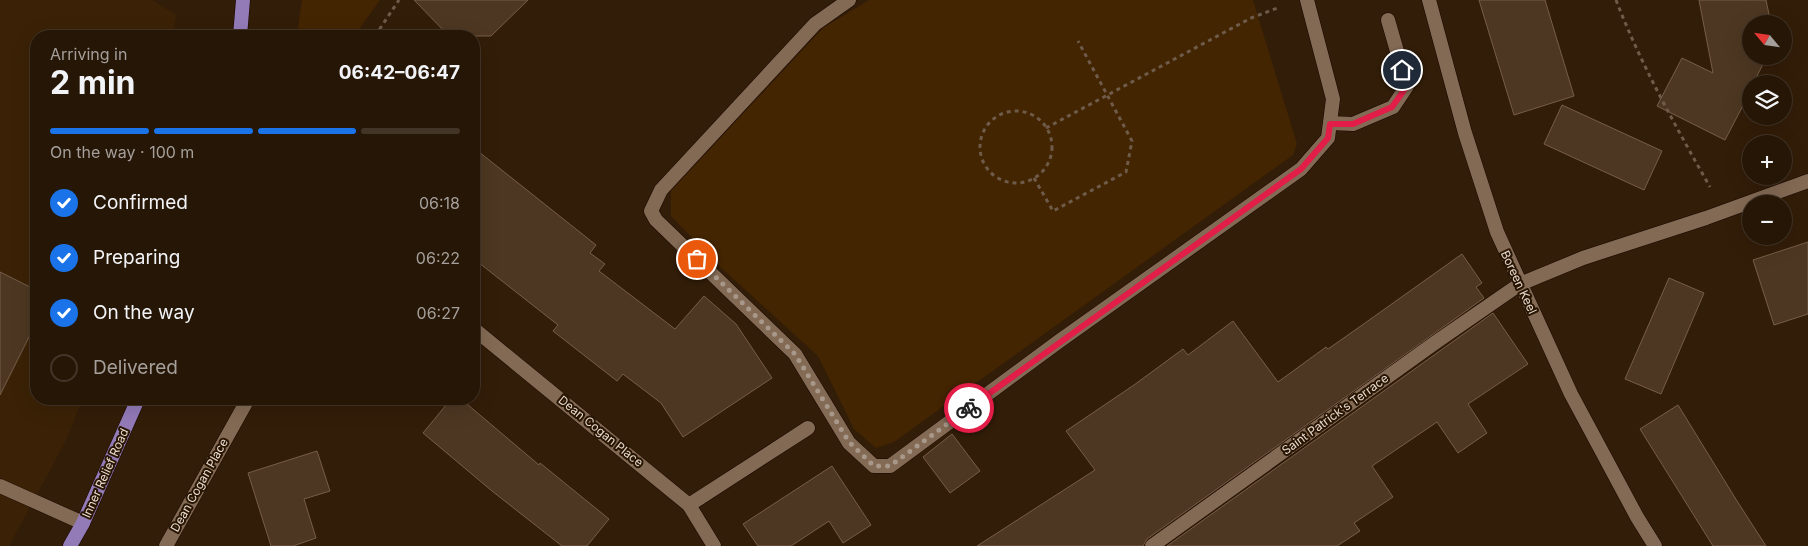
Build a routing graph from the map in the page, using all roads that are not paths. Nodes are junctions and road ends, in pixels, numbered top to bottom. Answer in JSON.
{"nodes":[{"id":1,"x":244,"y":0,"type":"edge"},
{"id":2,"x":849,"y":0,"type":"edge"},
{"id":3,"x":1307,"y":0,"type":"edge"},
{"id":4,"x":1429,"y":0,"type":"edge"},
{"id":5,"x":1388,"y":20,"type":"dead end"},
{"id":6,"x":241,"y":30,"type":"edge"},
{"id":7,"x":1330,"y":124,"type":"junction"},
{"id":8,"x":1808,"y":181,"type":"edge"},
{"id":9,"x":1520,"y":284,"type":"junction"},
{"id":10,"x":480,"y":333,"type":"edge"},
{"id":11,"x":135,"y":405,"type":"edge"},
{"id":12,"x":245,"y":405,"type":"edge"},
{"id":13,"x":808,"y":428,"type":"dead end"},
{"id":14,"x":0,"y":486,"type":"edge"},
{"id":15,"x":689,"y":505,"type":"junction"},
{"id":16,"x":83,"y":523,"type":"junction"},
{"id":17,"x":70,"y":546,"type":"edge"},
{"id":18,"x":166,"y":546,"type":"edge"},
{"id":19,"x":714,"y":546,"type":"edge"},
{"id":20,"x":1152,"y":546,"type":"edge"},
{"id":21,"x":1655,"y":546,"type":"edge"}],
"edges":[{"from":1,"to":6,"type":"main road"},
{"from":2,"to":7,"type":"street"},
{"from":3,"to":7,"type":"street"},
{"from":4,"to":9,"type":"street","name":"Boreen Keel"},
{"from":5,"to":7,"type":"street"},
{"from":8,"to":9,"type":"street","name":"Saint Patrick's Terrace"},
{"from":9,"to":20,"type":"street","name":"Saint Patrick's Terrace"},
{"from":9,"to":21,"type":"street","name":"Boreen Keel"},
{"from":10,"to":15,"type":"street","name":"Dean Cogan Place"},
{"from":11,"to":16,"type":"main road","name":"Inner Relief Road"},
{"from":12,"to":18,"type":"street","name":"Dean Cogan Place"},
{"from":13,"to":15,"type":"street"},
{"from":14,"to":16,"type":"street"},
{"from":15,"to":19,"type":"street","name":"Dean Cogan Place"},
{"from":16,"to":17,"type":"main road","name":"Inner Relief Road"}]}
